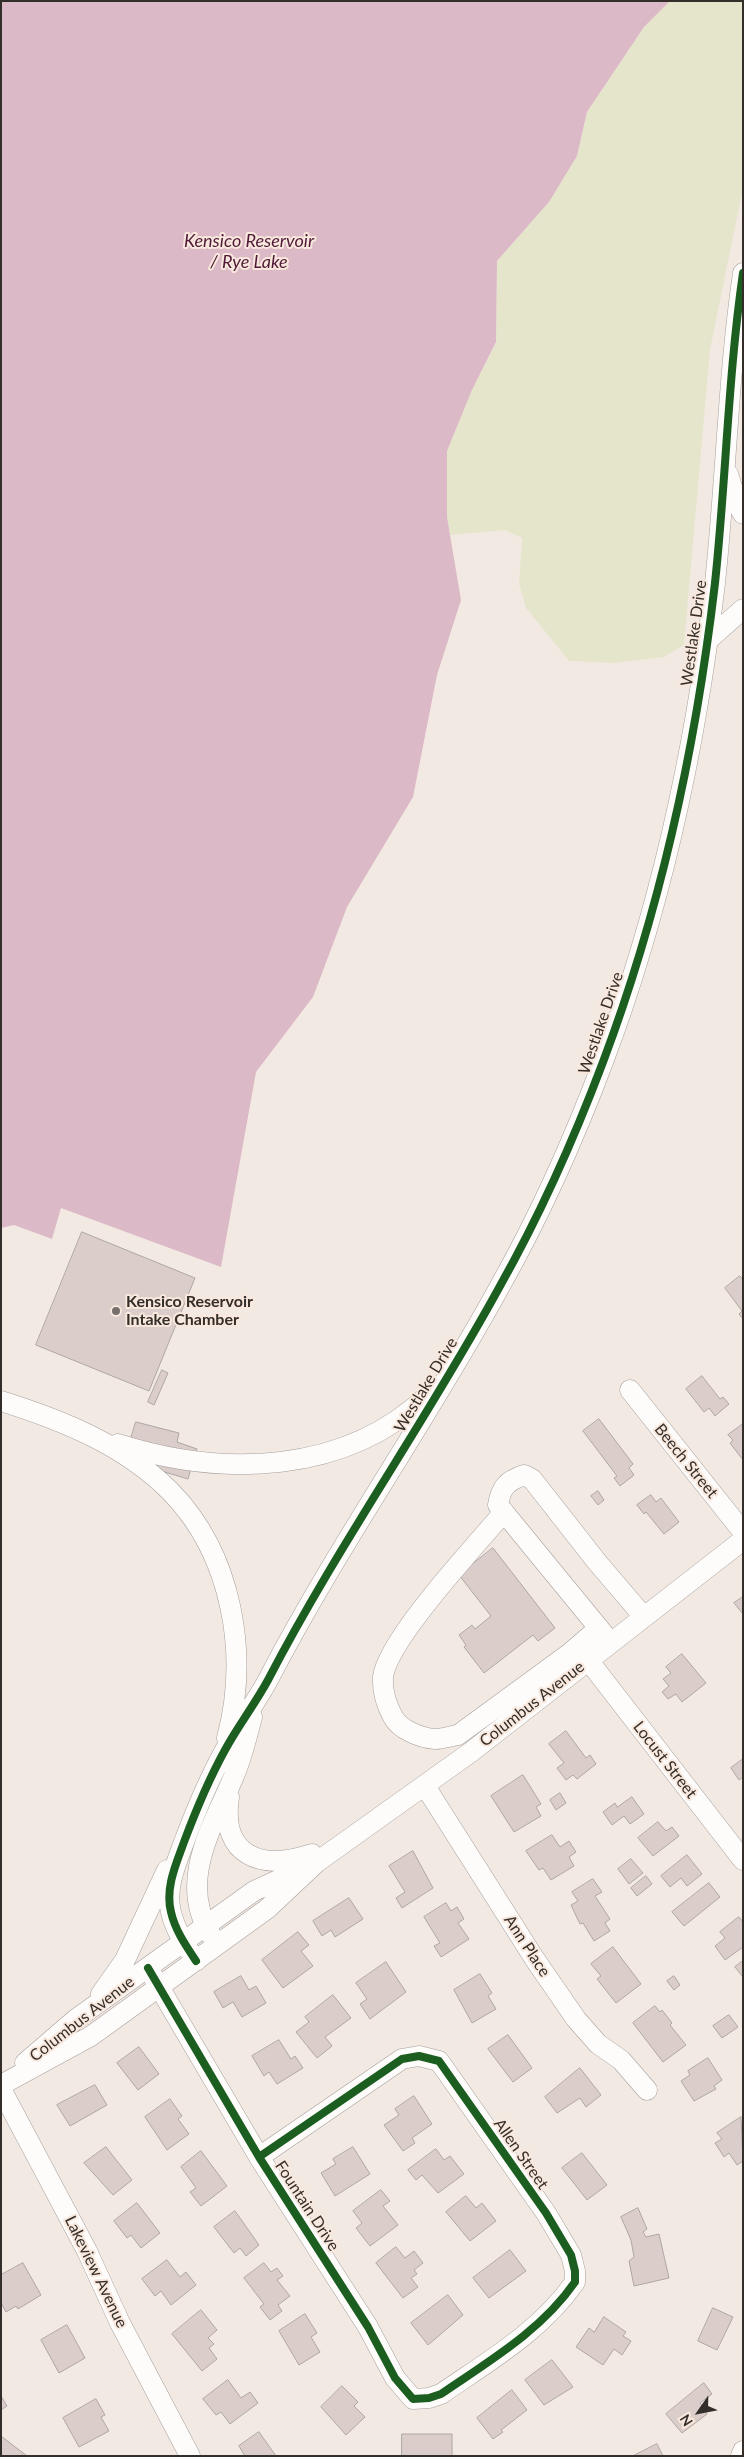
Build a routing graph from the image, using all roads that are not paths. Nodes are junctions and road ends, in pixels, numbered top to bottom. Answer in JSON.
{"nodes":[{"id":1,"x":743,"y":273,"type":"edge"},
{"id":2,"x":724,"y":450,"type":"junction"},
{"id":3,"x":743,"y":514,"type":"edge"},
{"id":4,"x":743,"y":609,"type":"edge"},
{"id":5,"x":708,"y":640,"type":"junction"},
{"id":6,"x":467,"y":1343,"type":"junction"},
{"id":7,"x":630,"y":1390,"type":"dead end"},
{"id":8,"x":1,"y":1402,"type":"edge"},
{"id":9,"x":70,"y":1425,"type":"junction"},
{"id":10,"x":504,"y":1512,"type":"junction"},
{"id":11,"x":743,"y":1532,"type":"edge"},
{"id":12,"x":743,"y":1540,"type":"edge"},
{"id":13,"x":644,"y":1617,"type":"junction"},
{"id":14,"x":605,"y":1635,"type":"junction"},
{"id":15,"x":588,"y":1660,"type":"junction"},
{"id":16,"x":254,"y":1705,"type":"junction"},
{"id":17,"x":216,"y":1766,"type":"junction"},
{"id":18,"x":235,"y":1774,"type":"junction"},
{"id":19,"x":425,"y":1786,"type":"junction"},
{"id":20,"x":197,"y":1808,"type":"junction"},
{"id":21,"x":345,"y":1843,"type":"junction"},
{"id":22,"x":743,"y":1860,"type":"edge"},
{"id":23,"x":317,"y":1862,"type":"junction"},
{"id":24,"x":205,"y":1926,"type":"junction"},
{"id":25,"x":184,"y":1942,"type":"junction"},
{"id":26,"x":217,"y":1945,"type":"junction"},
{"id":27,"x":196,"y":1961,"type":"junction"},
{"id":28,"x":148,"y":1968,"type":"junction"},
{"id":29,"x":159,"y":1988,"type":"junction"},
{"id":30,"x":76,"y":2019,"type":"junction"},
{"id":31,"x":1,"y":2084,"type":"edge"},
{"id":32,"x":1,"y":2089,"type":"edge"},
{"id":33,"x":647,"y":2090,"type":"dead end"},
{"id":34,"x":259,"y":2157,"type":"junction"},
{"id":35,"x":421,"y":2398,"type":"joint"},
{"id":36,"x":743,"y":2451,"type":"edge"},
{"id":37,"x":190,"y":2456,"type":"edge"},
{"id":38,"x":742,"y":2456,"type":"edge"}],
"edges":[{"from":1,"to":2,"type":"street","name":"Westlake Drive"},
{"from":2,"to":3,"type":"street"},
{"from":2,"to":5,"type":"street","name":"Westlake Drive"},
{"from":4,"to":5,"type":"street"},
{"from":5,"to":6,"type":"street","name":"Westlake Drive"},
{"from":6,"to":9,"type":"street","name":"Westlake Drive"},
{"from":6,"to":16,"type":"street","name":"Westlake Drive"},
{"from":7,"to":11,"type":"street","name":"Beech Street"},
{"from":8,"to":9,"type":"street","name":"Westlake Drive"},
{"from":9,"to":17,"type":"street","name":"Westlake Drive"},
{"from":10,"to":13,"type":"street"},
{"from":10,"to":14,"type":"street"},
{"from":10,"to":14,"type":"street"},
{"from":12,"to":13,"type":"street","name":"Columbus Avenue"},
{"from":13,"to":14,"type":"street","name":"Columbus Avenue"},
{"from":14,"to":15,"type":"street","name":"Columbus Avenue"},
{"from":15,"to":19,"type":"street","name":"Columbus Avenue"},
{"from":15,"to":22,"type":"street","name":"Locust Street"},
{"from":16,"to":17,"type":"street"},
{"from":16,"to":18,"type":"street"},
{"from":17,"to":20,"type":"street"},
{"from":18,"to":21,"type":"street"},
{"from":18,"to":24,"type":"street"},
{"from":19,"to":21,"type":"street","name":"Columbus Avenue"},
{"from":19,"to":33,"type":"street","name":"Ann Place"},
{"from":20,"to":25,"type":"street"},
{"from":20,"to":30,"type":"street"},
{"from":21,"to":23,"type":"street","name":"Columbus Avenue"},
{"from":23,"to":24,"type":"street","name":"Columbus Avenue"},
{"from":23,"to":26,"type":"street","name":"Columbus Avenue"},
{"from":24,"to":25,"type":"street","name":"Columbus Avenue"},
{"from":24,"to":26,"type":"street"},
{"from":25,"to":27,"type":"street"},
{"from":25,"to":28,"type":"street","name":"Columbus Avenue"},
{"from":26,"to":27,"type":"street","name":"Columbus Avenue"},
{"from":27,"to":29,"type":"street","name":"Columbus Avenue"},
{"from":28,"to":29,"type":"street","name":"Fountain Drive"},
{"from":28,"to":30,"type":"street","name":"Columbus Avenue"},
{"from":29,"to":31,"type":"street","name":"Columbus Avenue"},
{"from":29,"to":34,"type":"street","name":"Fountain Drive"},
{"from":30,"to":31,"type":"street","name":"Columbus Avenue"},
{"from":32,"to":37,"type":"street","name":"Lakeview Avenue"},
{"from":34,"to":35,"type":"street","name":"Fountain Drive"},
{"from":34,"to":35,"type":"street","name":"Allen Street"},
{"from":36,"to":38,"type":"street"}]}
